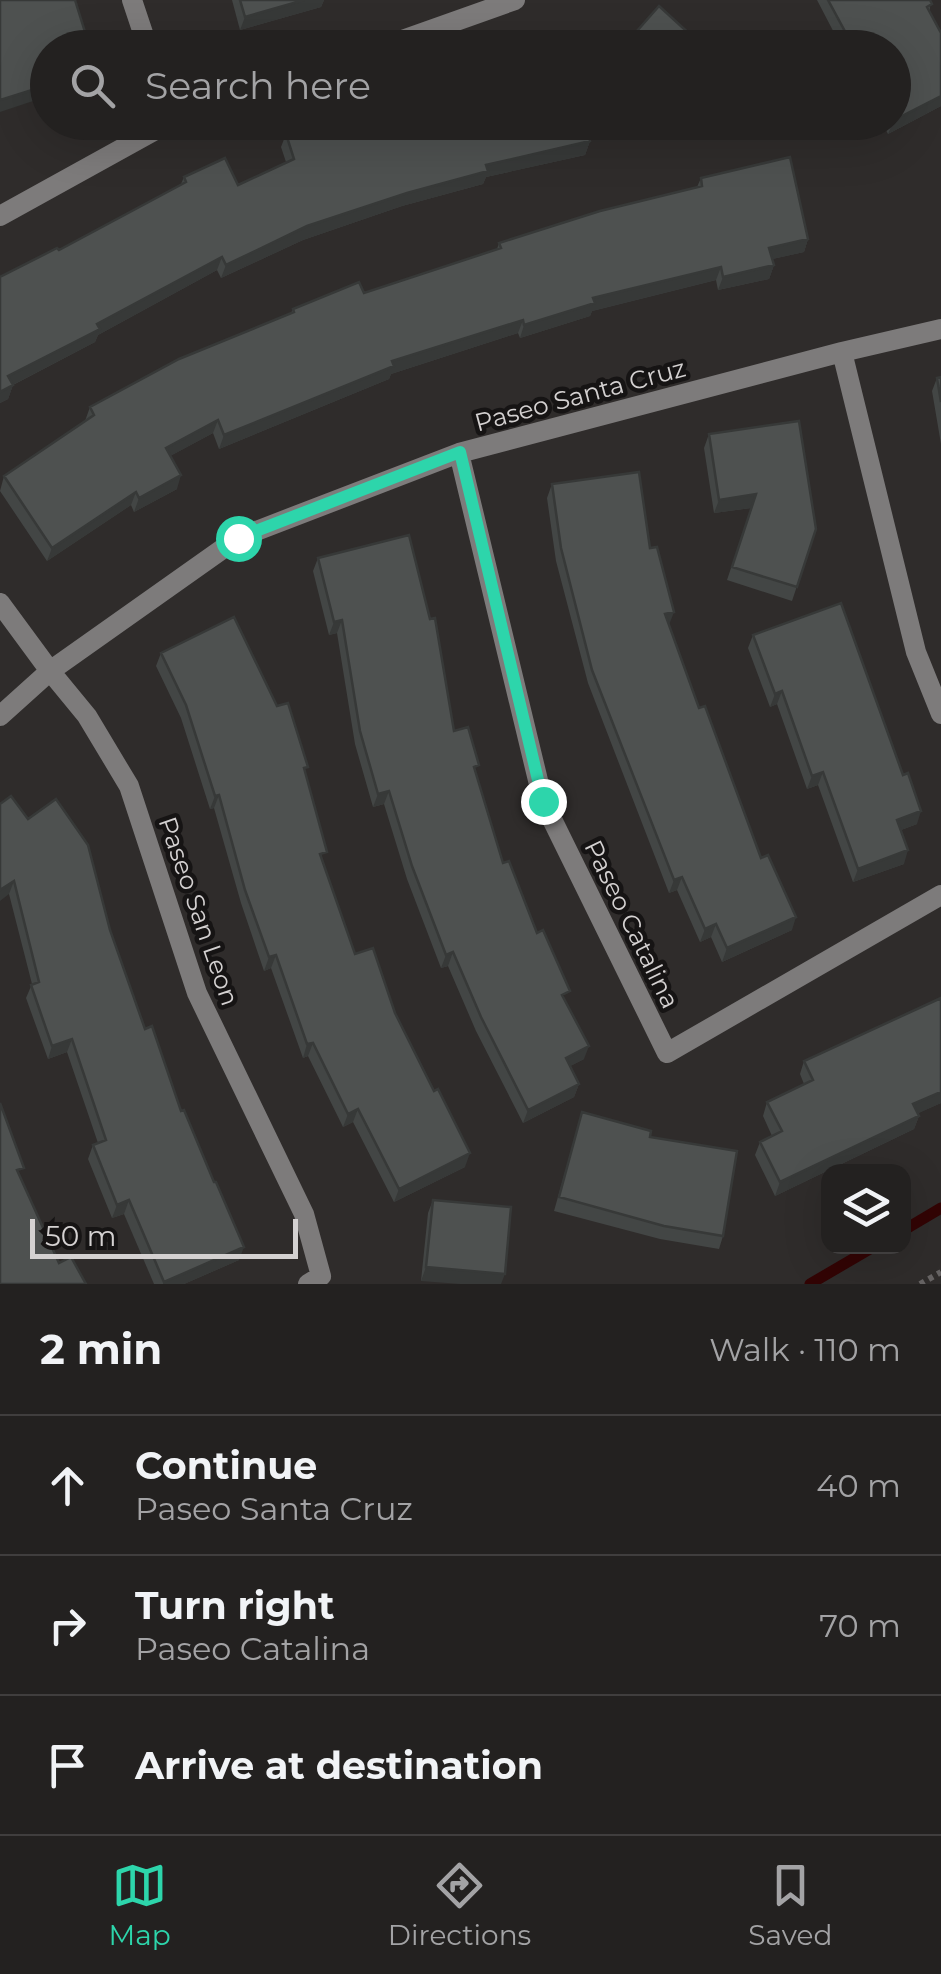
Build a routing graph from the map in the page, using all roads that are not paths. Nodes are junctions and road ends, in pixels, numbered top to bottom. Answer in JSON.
{"nodes":[{"id":1,"x":132,"y":0,"type":"edge"},
{"id":2,"x":515,"y":0,"type":"edge"},
{"id":3,"x":142,"y":30,"type":"edge"},
{"id":4,"x":431,"y":30,"type":"edge"},
{"id":5,"x":137,"y":140,"type":"edge"},
{"id":6,"x":0,"y":216,"type":"edge"},
{"id":7,"x":941,"y":329,"type":"edge"},
{"id":8,"x":842,"y":352,"type":"junction"},
{"id":9,"x":460,"y":452,"type":"junction"},
{"id":10,"x":0,"y":603,"type":"edge"},
{"id":11,"x":50,"y":671,"type":"junction"},
{"id":12,"x":941,"y":714,"type":"edge"},
{"id":13,"x":0,"y":716,"type":"edge"},
{"id":14,"x":941,"y":895,"type":"edge"},
{"id":15,"x":308,"y":1284,"type":"edge"}],
"edges":[{"from":1,"to":3,"type":"street"},
{"from":2,"to":4,"type":"street"},
{"from":5,"to":6,"type":"street"},
{"from":7,"to":8,"type":"street","name":"Paseo Santa Cruz"},
{"from":8,"to":9,"type":"street","name":"Paseo Santa Cruz"},
{"from":8,"to":12,"type":"street"},
{"from":9,"to":11,"type":"street","name":"Paseo Santa Cruz"},
{"from":9,"to":14,"type":"street","name":"Paseo Catalina"},
{"from":10,"to":11,"type":"street"},
{"from":11,"to":13,"type":"street","name":"Paseo Santa Cruz"},
{"from":11,"to":15,"type":"street","name":"Paseo San Leon"}]}
